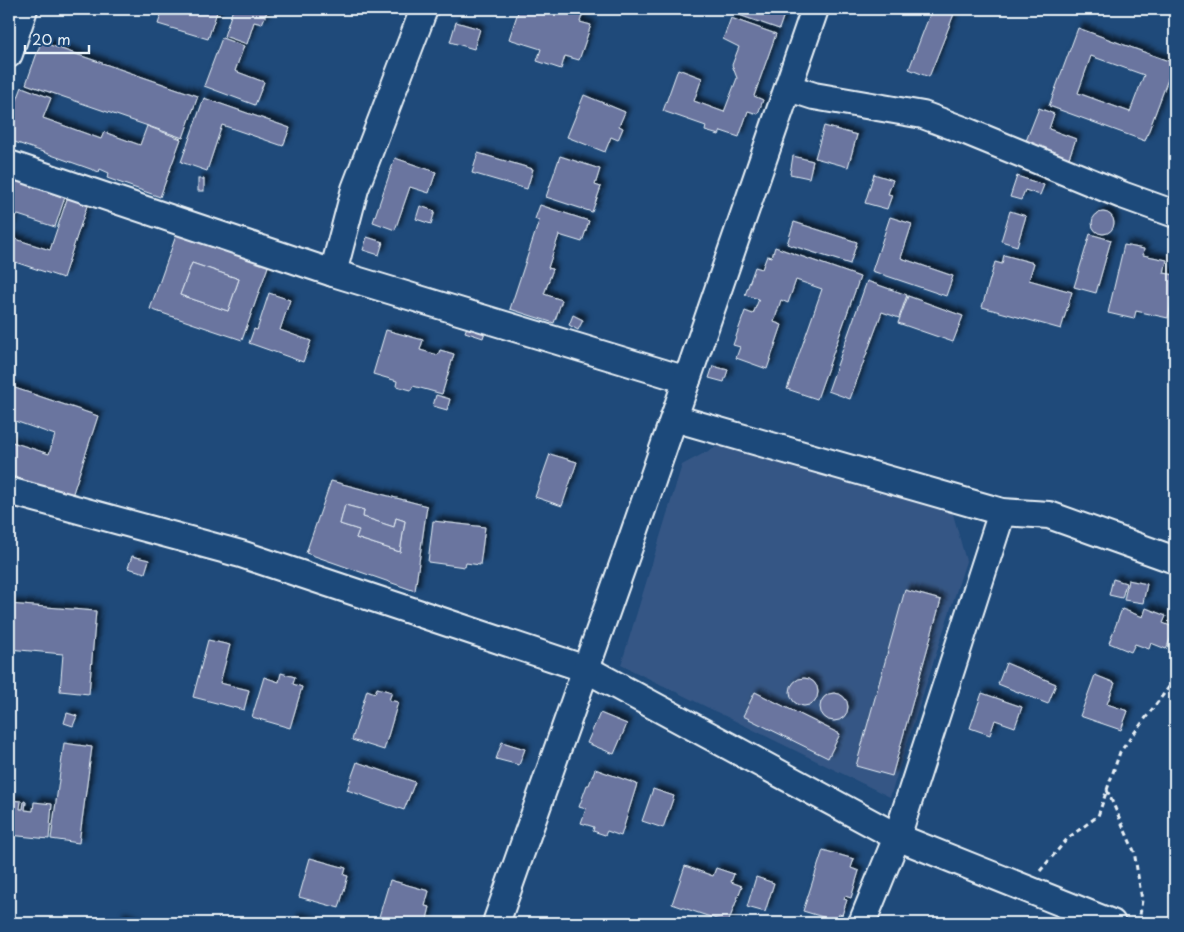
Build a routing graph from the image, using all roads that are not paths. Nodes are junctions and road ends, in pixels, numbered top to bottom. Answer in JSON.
{"nodes":[{"id":1,"x":24,"y":9,"type":"edge"},
{"id":2,"x":424,"y":9,"type":"edge"},
{"id":3,"x":816,"y":9,"type":"edge"},
{"id":4,"x":9,"y":54,"type":"edge"},
{"id":5,"x":789,"y":88,"type":"junction"},
{"id":6,"x":9,"y":164,"type":"edge"},
{"id":7,"x":1175,"y":214,"type":"edge"},
{"id":8,"x":333,"y":272,"type":"junction"},
{"id":9,"x":687,"y":380,"type":"junction"},
{"id":10,"x":674,"y":418,"type":"junction"},
{"id":11,"x":9,"y":491,"type":"edge"},
{"id":12,"x":1002,"y":512,"type":"junction"},
{"id":13,"x":1175,"y":560,"type":"edge"},
{"id":14,"x":586,"y":669,"type":"junction"},
{"id":15,"x":897,"y":837,"type":"junction"},
{"id":16,"x":496,"y":923,"type":"edge"},
{"id":17,"x":862,"y":923,"type":"edge"},
{"id":18,"x":1112,"y":923,"type":"edge"}],
"edges":[{"from":1,"to":4,"type":"street"},
{"from":2,"to":8,"type":"street"},
{"from":3,"to":5,"type":"street"},
{"from":5,"to":7,"type":"street"},
{"from":5,"to":9,"type":"street"},
{"from":6,"to":8,"type":"street"},
{"from":8,"to":9,"type":"street"},
{"from":9,"to":10,"type":"street"},
{"from":10,"to":12,"type":"street"},
{"from":10,"to":14,"type":"street"},
{"from":11,"to":14,"type":"street"},
{"from":12,"to":13,"type":"street"},
{"from":12,"to":15,"type":"street"},
{"from":14,"to":15,"type":"street"},
{"from":14,"to":16,"type":"street"},
{"from":15,"to":17,"type":"street"},
{"from":15,"to":18,"type":"street"}]}
